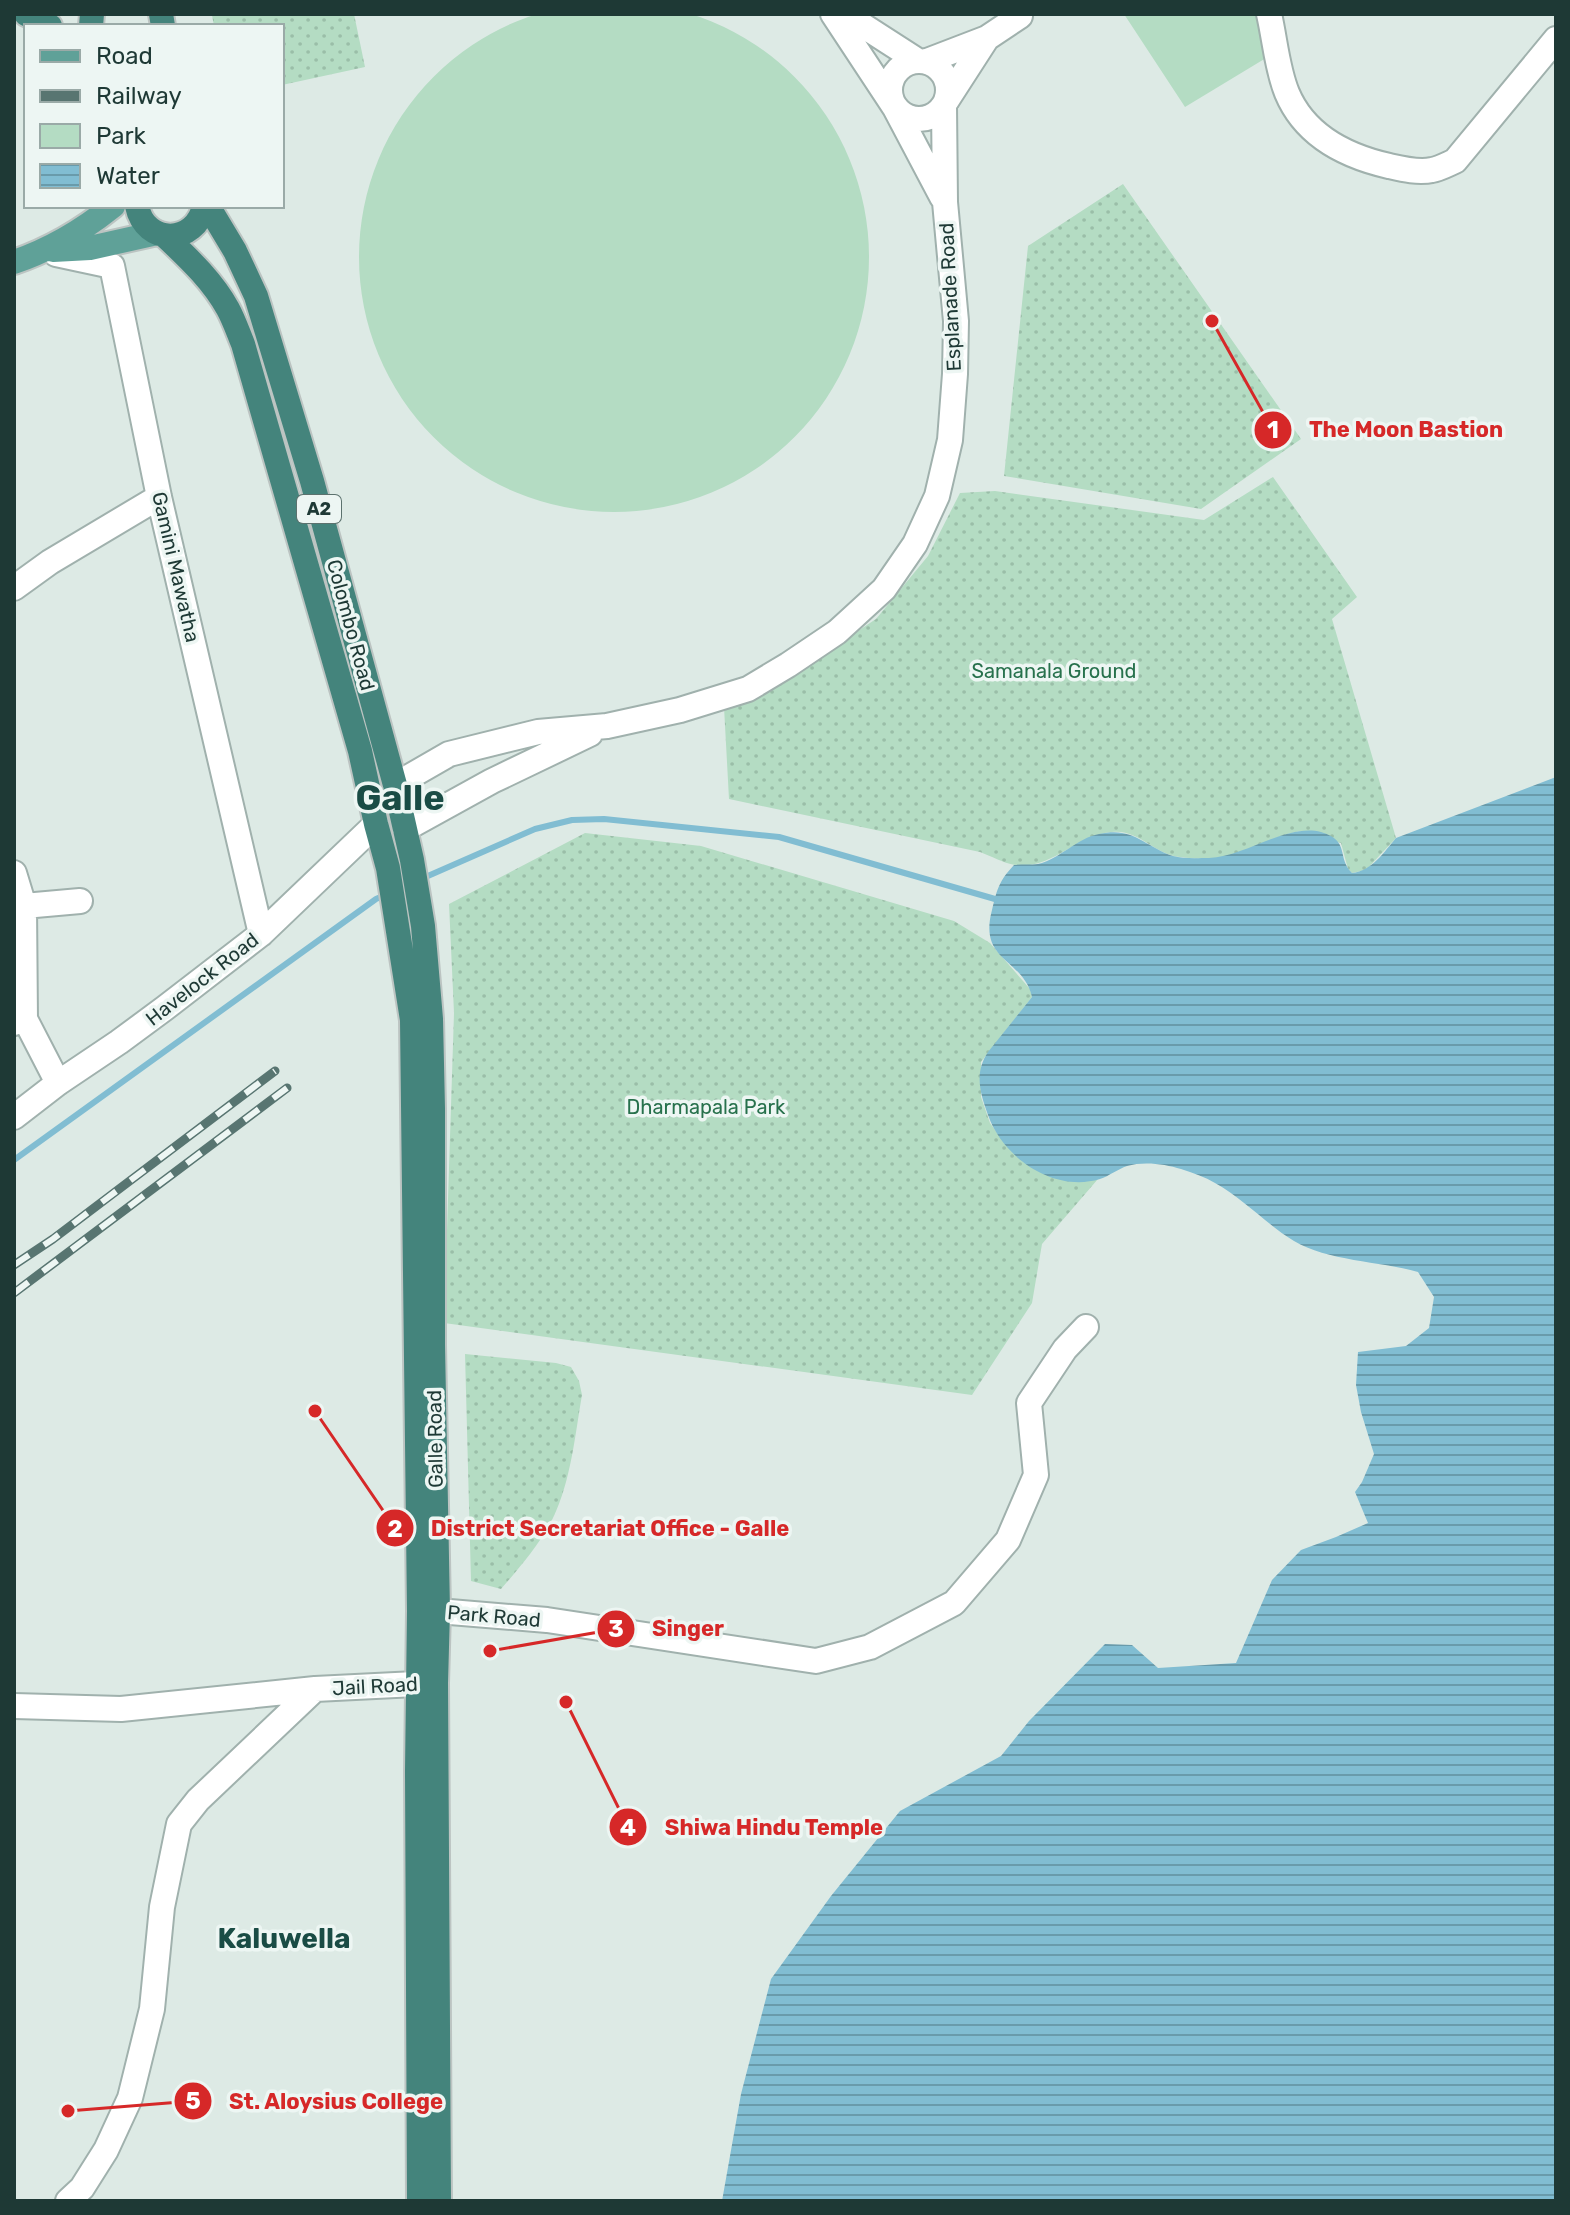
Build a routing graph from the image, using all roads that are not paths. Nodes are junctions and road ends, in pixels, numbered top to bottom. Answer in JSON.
{"nodes":[{"id":1,"x":26,"y":14,"type":"edge"},
{"id":2,"x":833,"y":14,"type":"edge"},
{"id":3,"x":845,"y":14,"type":"edge"},
{"id":4,"x":1269,"y":14,"type":"edge"},
{"id":5,"x":1020,"y":16,"type":"dead end"},
{"id":6,"x":46,"y":24,"type":"edge"},
{"id":7,"x":987,"y":38,"type":"junction"},
{"id":8,"x":1556,"y":39,"type":"edge"},
{"id":9,"x":922,"y":61,"type":"junction"},
{"id":10,"x":945,"y":103,"type":"junction"},
{"id":11,"x":895,"y":108,"type":"junction"},
{"id":12,"x":945,"y":202,"type":"junction"},
{"id":13,"x":111,"y":208,"type":"edge"},
{"id":14,"x":138,"y":208,"type":"edge"},
{"id":15,"x":205,"y":208,"type":"edge"},
{"id":16,"x":207,"y":208,"type":"edge"},
{"id":17,"x":161,"y":234,"type":"junction"},
{"id":18,"x":45,"y":251,"type":"junction"},
{"id":19,"x":14,"y":262,"type":"edge"},
{"id":20,"x":159,"y":497,"type":"junction"},
{"id":21,"x":14,"y":588,"type":"edge"},
{"id":22,"x":607,"y":726,"type":"junction"},
{"id":23,"x":395,"y":785,"type":"junction"},
{"id":24,"x":376,"y":824,"type":"junction"},
{"id":25,"x":404,"y":826,"type":"junction"},
{"id":26,"x":14,"y":873,"type":"edge"},
{"id":27,"x":80,"y":901,"type":"dead end"},
{"id":28,"x":24,"y":906,"type":"junction"},
{"id":29,"x":261,"y":934,"type":"junction"},
{"id":30,"x":19,"y":952,"type":"edge"},
{"id":31,"x":20,"y":1021,"type":"edge"},
{"id":32,"x":58,"y":1083,"type":"junction"},
{"id":33,"x":14,"y":1117,"type":"edge"},
{"id":34,"x":1086,"y":1327,"type":"dead end"},
{"id":35,"x":428,"y":1611,"type":"junction"},
{"id":36,"x":427,"y":1683,"type":"junction"},
{"id":37,"x":315,"y":1689,"type":"junction"},
{"id":38,"x":14,"y":1706,"type":"edge"},
{"id":39,"x":68,"y":2201,"type":"edge"},
{"id":40,"x":419,"y":2201,"type":"edge"},
{"id":41,"x":439,"y":2201,"type":"edge"}],
"edges":[{"from":1,"to":6,"type":"highway"},
{"from":2,"to":11,"type":"street","name":"Esplanade Road"},
{"from":3,"to":9,"type":"street"},
{"from":4,"to":8,"type":"street"},
{"from":5,"to":7,"type":"street"},
{"from":7,"to":9,"type":"street"},
{"from":7,"to":10,"type":"street"},
{"from":9,"to":10,"type":"street"},
{"from":9,"to":11,"type":"street"},
{"from":10,"to":11,"type":"street"},
{"from":10,"to":12,"type":"street","name":"Esplanade Road"},
{"from":11,"to":12,"type":"street","name":"Esplanade Road"},
{"from":12,"to":22,"type":"street","name":"Esplanade Road"},
{"from":13,"to":18,"type":"main road"},
{"from":14,"to":17,"type":"highway","name":"Colombo Road"},
{"from":15,"to":17,"type":"highway"},
{"from":16,"to":23,"type":"highway","name":"Colombo Road","number":"A2"},
{"from":17,"to":18,"type":"main road"},
{"from":17,"to":24,"type":"highway","name":"Colombo Road","number":"A2"},
{"from":18,"to":19,"type":"main road"},
{"from":18,"to":20,"type":"street","name":"Gamini Mawatha"},
{"from":20,"to":21,"type":"street"},
{"from":20,"to":29,"type":"street","name":"Gamini Mawatha"},
{"from":22,"to":23,"type":"street","name":"Esplanade Road"},
{"from":22,"to":25,"type":"street","name":"Esplanade Road"},
{"from":23,"to":24,"type":"highway"},
{"from":23,"to":25,"type":"highway","name":"Colombo Road","number":"A2"},
{"from":24,"to":25,"type":"highway"},
{"from":24,"to":29,"type":"street","name":"Havelock Road"},
{"from":24,"to":35,"type":"highway","name":"Galle Road","number":"A2"},
{"from":25,"to":35,"type":"highway","name":"Galle Road","number":"A2"},
{"from":26,"to":28,"type":"street"},
{"from":27,"to":28,"type":"street"},
{"from":28,"to":30,"type":"street"},
{"from":29,"to":32,"type":"street","name":"Havelock Road"},
{"from":30,"to":31,"type":"street"},
{"from":31,"to":32,"type":"street"},
{"from":32,"to":33,"type":"street","name":"Havelock Road"},
{"from":34,"to":35,"type":"street","name":"Park Road"},
{"from":35,"to":36,"type":"highway","name":"Galle Road","number":"A2"},
{"from":36,"to":37,"type":"street","name":"Jail Road"},
{"from":36,"to":40,"type":"highway","name":"Galle Road","number":"A2"},
{"from":36,"to":41,"type":"highway","name":"Galle Road","number":"A2"},
{"from":37,"to":38,"type":"street","name":"Jail Road"},
{"from":37,"to":39,"type":"street"}]}
